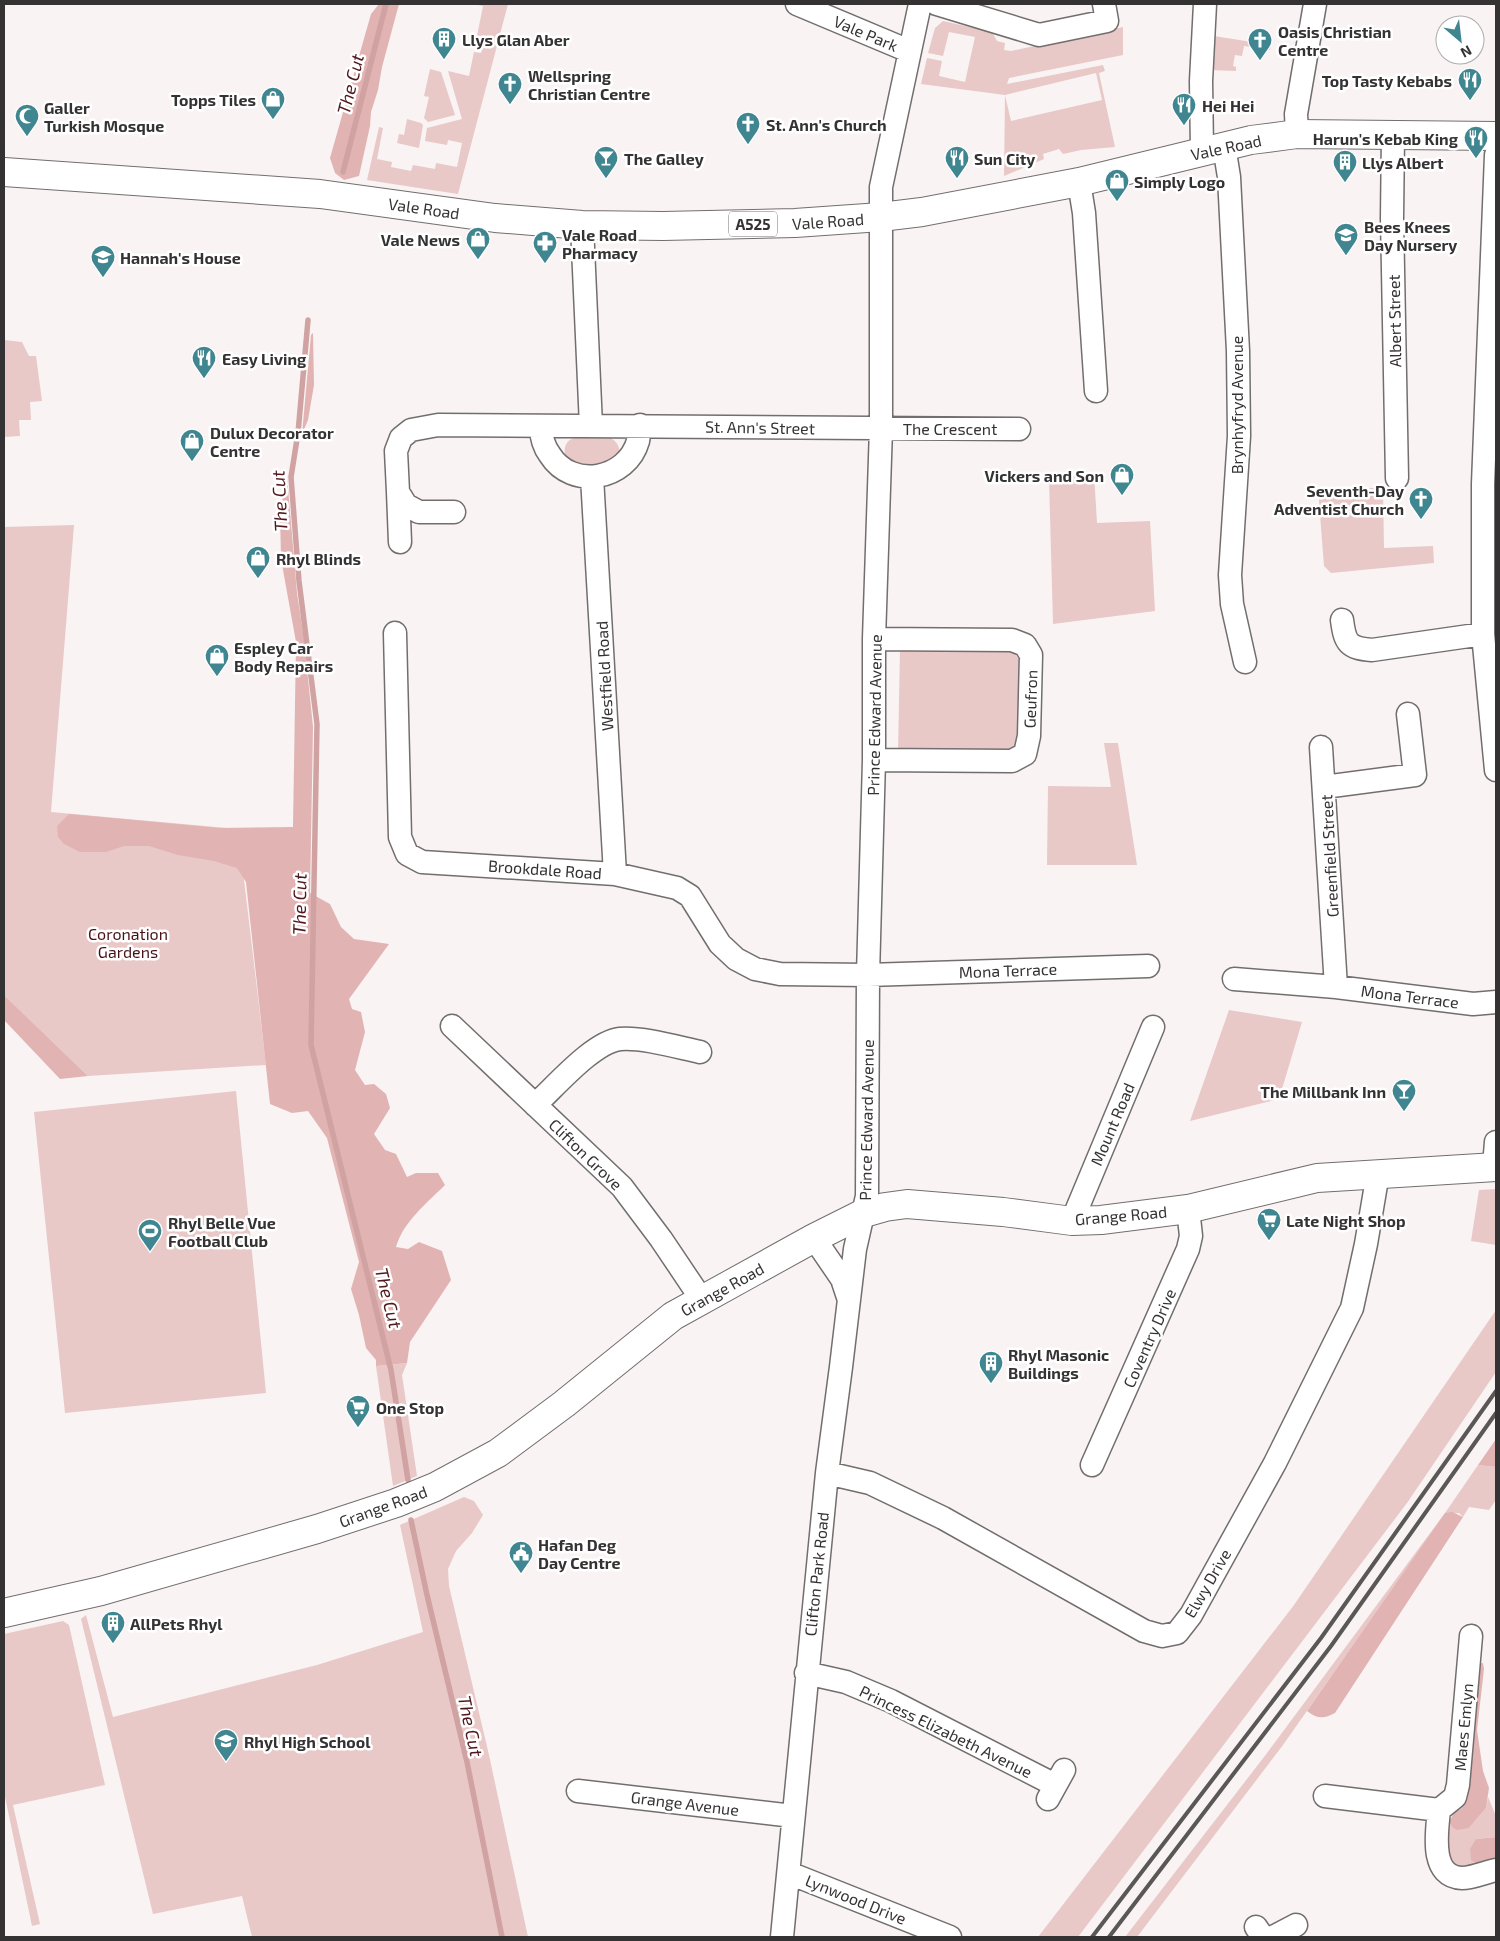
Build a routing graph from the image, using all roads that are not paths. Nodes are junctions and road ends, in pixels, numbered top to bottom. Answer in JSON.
{"nodes":[{"id":1,"x":797,"y":4,"type":"edge"},
{"id":2,"x":920,"y":4,"type":"edge"},
{"id":3,"x":937,"y":4,"type":"edge"},
{"id":4,"x":1104,"y":4,"type":"edge"},
{"id":5,"x":1205,"y":4,"type":"edge"},
{"id":6,"x":1315,"y":4,"type":"edge"},
{"id":7,"x":909,"y":51,"type":"junction"},
{"id":8,"x":1297,"y":134,"type":"junction"},
{"id":9,"x":1393,"y":134,"type":"junction"},
{"id":10,"x":1496,"y":136,"type":"edge"},
{"id":11,"x":1213,"y":149,"type":"junction"},
{"id":12,"x":1496,"y":155,"type":"edge"},
{"id":13,"x":4,"y":172,"type":"edge"},
{"id":14,"x":1078,"y":182,"type":"junction"},
{"id":15,"x":882,"y":217,"type":"junction"},
{"id":16,"x":582,"y":225,"type":"junction"},
{"id":17,"x":1096,"y":391,"type":"dead end"},
{"id":18,"x":540,"y":426,"type":"junction"},
{"id":19,"x":591,"y":426,"type":"junction"},
{"id":20,"x":640,"y":426,"type":"junction"},
{"id":21,"x":881,"y":428,"type":"junction"},
{"id":22,"x":1019,"y":429,"type":"dead end"},
{"id":23,"x":592,"y":478,"type":"junction"},
{"id":24,"x":1397,"y":478,"type":"dead end"},
{"id":25,"x":398,"y":492,"type":"junction"},
{"id":26,"x":454,"y":512,"type":"dead end"},
{"id":27,"x":400,"y":542,"type":"dead end"},
{"id":28,"x":1342,"y":620,"type":"dead end"},
{"id":29,"x":395,"y":633,"type":"dead end"},
{"id":30,"x":1483,"y":634,"type":"junction"},
{"id":31,"x":874,"y":639,"type":"junction"},
{"id":32,"x":1245,"y":662,"type":"dead end"},
{"id":33,"x":1494,"y":713,"type":"edge"},
{"id":34,"x":1408,"y":714,"type":"dead end"},
{"id":35,"x":1321,"y":747,"type":"dead end"},
{"id":36,"x":874,"y":760,"type":"junction"},
{"id":37,"x":1496,"y":770,"type":"edge"},
{"id":38,"x":1324,"y":787,"type":"junction"},
{"id":39,"x":615,"y":874,"type":"junction"},
{"id":40,"x":1148,"y":966,"type":"dead end"},
{"id":41,"x":868,"y":975,"type":"junction"},
{"id":42,"x":1234,"y":979,"type":"dead end"},
{"id":43,"x":1336,"y":987,"type":"junction"},
{"id":44,"x":1496,"y":1002,"type":"edge"},
{"id":45,"x":452,"y":1026,"type":"dead end"},
{"id":46,"x":1153,"y":1027,"type":"dead end"},
{"id":47,"x":700,"y":1052,"type":"dead end"},
{"id":48,"x":535,"y":1105,"type":"junction"},
{"id":49,"x":1495,"y":1158,"type":"edge"},
{"id":50,"x":1378,"y":1173,"type":"junction"},
{"id":51,"x":1188,"y":1209,"type":"junction"},
{"id":52,"x":864,"y":1213,"type":"junction"},
{"id":53,"x":1072,"y":1221,"type":"junction"},
{"id":54,"x":814,"y":1238,"type":"junction"},
{"id":55,"x":848,"y":1298,"type":"junction"},
{"id":56,"x":702,"y":1300,"type":"junction"},
{"id":57,"x":1092,"y":1465,"type":"dead end"},
{"id":58,"x":827,"y":1472,"type":"junction"},
{"id":59,"x":4,"y":1613,"type":"edge"},
{"id":60,"x":1471,"y":1636,"type":"dead end"},
{"id":61,"x":806,"y":1673,"type":"junction"},
{"id":62,"x":1056,"y":1785,"type":"dead end"},
{"id":63,"x":578,"y":1791,"type":"dead end"},
{"id":64,"x":1325,"y":1796,"type":"dead end"},
{"id":65,"x":1439,"y":1810,"type":"junction"},
{"id":66,"x":793,"y":1816,"type":"junction"},
{"id":67,"x":1496,"y":1870,"type":"edge"},
{"id":68,"x":789,"y":1873,"type":"junction"},
{"id":69,"x":1296,"y":1925,"type":"dead end"},
{"id":70,"x":1264,"y":1934,"type":"edge"},
{"id":71,"x":782,"y":1937,"type":"edge"},
{"id":72,"x":950,"y":1937,"type":"edge"}],
"edges":[{"from":1,"to":7,"type":"street","name":"Vale Park"},
{"from":2,"to":7,"type":"street","name":"Prince Edward Avenue"},
{"from":3,"to":4,"type":"street"},
{"from":5,"to":11,"type":"street","name":"Brynhyfryd Avenue"},
{"from":6,"to":8,"type":"street"},
{"from":7,"to":15,"type":"street","name":"Prince Edward Avenue"},
{"from":8,"to":9,"type":"main road","name":"Vale Road","number":"A525"},
{"from":8,"to":11,"type":"main road","name":"Vale Road","number":"A525"},
{"from":9,"to":10,"type":"main road","name":"Vale Road","number":"A525"},
{"from":9,"to":24,"type":"street","name":"Albert Street"},
{"from":11,"to":14,"type":"main road","name":"Vale Road","number":"A525"},
{"from":11,"to":32,"type":"street","name":"Brynhyfryd Avenue"},
{"from":12,"to":30,"type":"street"},
{"from":13,"to":16,"type":"main road","name":"Vale Road","number":"A525"},
{"from":14,"to":15,"type":"main road","name":"Vale Road","number":"A525"},
{"from":14,"to":17,"type":"street"},
{"from":15,"to":16,"type":"main road","name":"Vale Road","number":"A525"},
{"from":15,"to":21,"type":"street","name":"Prince Edward Avenue"},
{"from":16,"to":19,"type":"street"},
{"from":18,"to":19,"type":"street"},
{"from":18,"to":23,"type":"street"},
{"from":18,"to":25,"type":"street"},
{"from":19,"to":20,"type":"street"},
{"from":20,"to":21,"type":"street","name":"St. Ann's Street"},
{"from":20,"to":23,"type":"street"},
{"from":21,"to":22,"type":"street","name":"The Crescent"},
{"from":21,"to":31,"type":"street","name":"Prince Edward Avenue"},
{"from":23,"to":39,"type":"street","name":"Westfield Road"},
{"from":25,"to":26,"type":"street"},
{"from":25,"to":27,"type":"street"},
{"from":28,"to":30,"type":"street"},
{"from":29,"to":39,"type":"street","name":"Brookdale Road"},
{"from":30,"to":33,"type":"street"},
{"from":31,"to":36,"type":"street","name":"Prince Edward Avenue"},
{"from":31,"to":36,"type":"street","name":"Geufron"},
{"from":33,"to":37,"type":"street"},
{"from":34,"to":38,"type":"street","name":"Greenfield Street"},
{"from":35,"to":38,"type":"street"},
{"from":36,"to":41,"type":"street","name":"Prince Edward Avenue"},
{"from":38,"to":43,"type":"street","name":"Greenfield Street"},
{"from":39,"to":41,"type":"street","name":"Brookdale Road"},
{"from":40,"to":41,"type":"street","name":"Mona Terrace"},
{"from":41,"to":52,"type":"street","name":"Prince Edward Avenue"},
{"from":42,"to":43,"type":"street","name":"Mona Terrace"},
{"from":43,"to":44,"type":"street","name":"Mona Terrace"},
{"from":45,"to":48,"type":"street","name":"Clifton Grove"},
{"from":46,"to":53,"type":"street","name":"Mount Road"},
{"from":47,"to":48,"type":"street"},
{"from":48,"to":56,"type":"street","name":"Clifton Grove"},
{"from":49,"to":50,"type":"main road","name":"Grange Road"},
{"from":50,"to":51,"type":"main road","name":"Grange Road"},
{"from":50,"to":58,"type":"street","name":"Elwy Drive"},
{"from":51,"to":53,"type":"main road","name":"Grange Road"},
{"from":51,"to":57,"type":"street","name":"Coventry Drive"},
{"from":52,"to":53,"type":"main road","name":"Grange Road"},
{"from":52,"to":54,"type":"main road","name":"Grange Road"},
{"from":52,"to":55,"type":"street","name":"Clifton Park Road"},
{"from":54,"to":55,"type":"street"},
{"from":54,"to":56,"type":"main road","name":"Grange Road"},
{"from":55,"to":58,"type":"street","name":"Clifton Park Road"},
{"from":56,"to":59,"type":"main road","name":"Grange Road"},
{"from":58,"to":61,"type":"street","name":"Clifton Park Road"},
{"from":60,"to":65,"type":"street","name":"Maes Emlyn"},
{"from":61,"to":62,"type":"street","name":"Princess Elizabeth Avenue"},
{"from":61,"to":66,"type":"street","name":"Clifton Park Road"},
{"from":63,"to":66,"type":"street","name":"Grange Avenue"},
{"from":64,"to":65,"type":"street"},
{"from":65,"to":67,"type":"street"},
{"from":66,"to":68,"type":"street","name":"Clifton Park Road"},
{"from":68,"to":71,"type":"street","name":"Clifton Park Road"},
{"from":68,"to":72,"type":"street","name":"Lynwood Drive"},
{"from":69,"to":70,"type":"street"}]}
